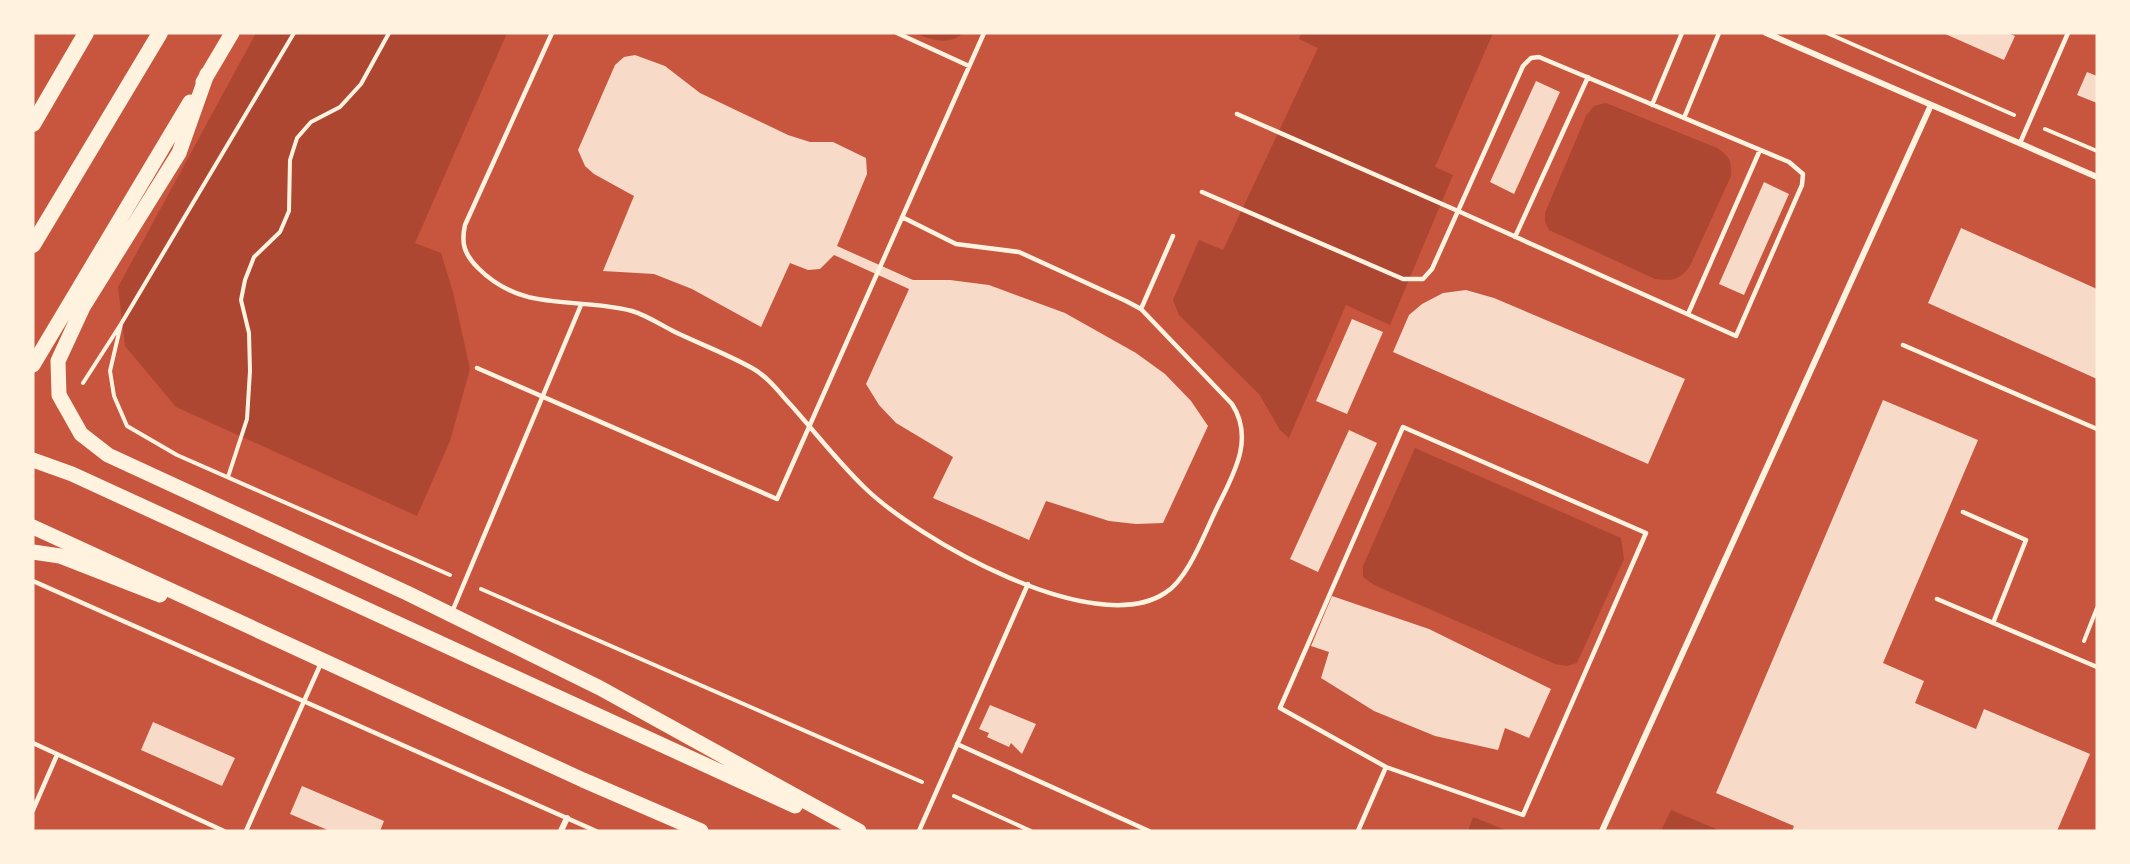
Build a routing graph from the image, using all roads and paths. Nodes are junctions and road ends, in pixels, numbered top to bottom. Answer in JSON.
{"nodes":[{"id":1,"x":86,"y":33,"type":"edge"},
{"id":2,"x":160,"y":33,"type":"edge"},
{"id":3,"x":232,"y":33,"type":"edge"},
{"id":4,"x":294,"y":33,"type":"edge"},
{"id":5,"x":389,"y":33,"type":"edge"},
{"id":6,"x":552,"y":33,"type":"edge"},
{"id":7,"x":897,"y":33,"type":"edge"},
{"id":8,"x":984,"y":33,"type":"edge"},
{"id":9,"x":1682,"y":33,"type":"edge"},
{"id":10,"x":1719,"y":33,"type":"edge"},
{"id":11,"x":1766,"y":33,"type":"edge"},
{"id":12,"x":1827,"y":33,"type":"edge"},
{"id":13,"x":2068,"y":33,"type":"edge"},
{"id":14,"x":969,"y":66,"type":"junction"},
{"id":15,"x":207,"y":74,"type":"junction"},
{"id":16,"x":1588,"y":77,"type":"junction"},
{"id":17,"x":1652,"y":105,"type":"junction"},
{"id":18,"x":1931,"y":105,"type":"junction"},
{"id":19,"x":1237,"y":114,"type":"dead end"},
{"id":20,"x":1684,"y":118,"type":"junction"},
{"id":21,"x":2029,"y":122,"type":"junction"},
{"id":22,"x":33,"y":124,"type":"edge"},
{"id":23,"x":2020,"y":143,"type":"junction"},
{"id":24,"x":1760,"y":150,"type":"junction"},
{"id":25,"x":2097,"y":151,"type":"edge"},
{"id":26,"x":2097,"y":177,"type":"edge"},
{"id":27,"x":1202,"y":192,"type":"dead end"},
{"id":28,"x":1458,"y":212,"type":"junction"},
{"id":29,"x":902,"y":217,"type":"junction"},
{"id":30,"x":1173,"y":236,"type":"dead end"},
{"id":31,"x":1515,"y":237,"type":"junction"},
{"id":32,"x":33,"y":245,"type":"edge"},
{"id":33,"x":581,"y":305,"type":"junction"},
{"id":34,"x":1141,"y":309,"type":"junction"},
{"id":35,"x":1688,"y":314,"type":"junction"},
{"id":36,"x":121,"y":324,"type":"junction"},
{"id":37,"x":1903,"y":345,"type":"dead end"},
{"id":38,"x":33,"y":365,"type":"edge"},
{"id":39,"x":477,"y":368,"type":"dead end"},
{"id":40,"x":543,"y":396,"type":"junction"},
{"id":41,"x":66,"y":408,"type":"junction"},
{"id":42,"x":808,"y":425,"type":"junction"},
{"id":43,"x":2097,"y":429,"type":"edge"},
{"id":44,"x":33,"y":460,"type":"edge"},
{"id":45,"x":228,"y":477,"type":"junction"},
{"id":46,"x":1963,"y":512,"type":"dead end"},
{"id":47,"x":33,"y":527,"type":"edge"},
{"id":48,"x":33,"y":552,"type":"edge"},
{"id":49,"x":33,"y":581,"type":"edge"},
{"id":50,"x":464,"y":581,"type":"junction"},
{"id":51,"x":1028,"y":584,"type":"junction"},
{"id":52,"x":1937,"y":599,"type":"dead end"},
{"id":53,"x":2097,"y":608,"type":"edge"},
{"id":54,"x":451,"y":615,"type":"junction"},
{"id":55,"x":1993,"y":623,"type":"junction"},
{"id":56,"x":2077,"y":658,"type":"junction"},
{"id":57,"x":323,"y":659,"type":"junction"},
{"id":58,"x":2097,"y":667,"type":"edge"},
{"id":59,"x":304,"y":701,"type":"junction"},
{"id":60,"x":33,"y":743,"type":"edge"},
{"id":61,"x":957,"y":744,"type":"junction"},
{"id":62,"x":57,"y":754,"type":"junction"},
{"id":63,"x":1386,"y":767,"type":"junction"},
{"id":64,"x":937,"y":788,"type":"junction"},
{"id":65,"x":33,"y":810,"type":"edge"},
{"id":66,"x":567,"y":818,"type":"junction"},
{"id":67,"x":224,"y":831,"type":"edge"},
{"id":68,"x":246,"y":831,"type":"edge"},
{"id":69,"x":561,"y":831,"type":"edge"},
{"id":70,"x":596,"y":831,"type":"edge"},
{"id":71,"x":701,"y":831,"type":"edge"},
{"id":72,"x":850,"y":831,"type":"edge"},
{"id":73,"x":859,"y":831,"type":"edge"},
{"id":74,"x":919,"y":831,"type":"edge"},
{"id":75,"x":1031,"y":831,"type":"edge"},
{"id":76,"x":1149,"y":831,"type":"edge"},
{"id":77,"x":1358,"y":831,"type":"edge"},
{"id":78,"x":1602,"y":831,"type":"edge"}],
"edges":[{"from":1,"to":22,"type":"highway"},
{"from":2,"to":32,"type":"highway"},
{"from":3,"to":15,"type":"main road"},
{"from":4,"to":36,"type":"path"},
{"from":5,"to":45,"type":"path"},
{"from":6,"to":33,"type":"lane"},
{"from":7,"to":14,"type":"lane"},
{"from":8,"to":14,"type":"lane"},
{"from":9,"to":17,"type":"lane"},
{"from":10,"to":20,"type":"lane"},
{"from":11,"to":18,"type":"street"},
{"from":12,"to":21,"type":"path"},
{"from":13,"to":21,"type":"lane"},
{"from":14,"to":29,"type":"lane"},
{"from":15,"to":38,"type":"main road"},
{"from":15,"to":41,"type":"main road"},
{"from":16,"to":17,"type":"lane"},
{"from":16,"to":28,"type":"lane"},
{"from":16,"to":31,"type":"lane"},
{"from":17,"to":20,"type":"lane"},
{"from":18,"to":23,"type":"street"},
{"from":18,"to":78,"type":"street"},
{"from":19,"to":28,"type":"lane"},
{"from":20,"to":24,"type":"lane"},
{"from":21,"to":23,"type":"lane"},
{"from":21,"to":25,"type":"path"},
{"from":23,"to":26,"type":"street"},
{"from":24,"to":35,"type":"lane"},
{"from":24,"to":35,"type":"lane"},
{"from":27,"to":28,"type":"lane"},
{"from":28,"to":31,"type":"lane"},
{"from":29,"to":34,"type":"lane"},
{"from":29,"to":42,"type":"lane"},
{"from":30,"to":34,"type":"lane"},
{"from":31,"to":35,"type":"lane"},
{"from":33,"to":40,"type":"lane"},
{"from":33,"to":42,"type":"lane"},
{"from":34,"to":51,"type":"lane"},
{"from":36,"to":41,"type":"path"},
{"from":36,"to":45,"type":"path"},
{"from":37,"to":43,"type":"lane"},
{"from":39,"to":40,"type":"lane"},
{"from":40,"to":42,"type":"lane"},
{"from":40,"to":50,"type":"lane"},
{"from":41,"to":54,"type":"main road"},
{"from":42,"to":51,"type":"lane"},
{"from":44,"to":72,"type":"main road"},
{"from":45,"to":50,"type":"path"},
{"from":46,"to":55,"type":"lane"},
{"from":47,"to":57,"type":"main road"},
{"from":48,"to":57,"type":"main road"},
{"from":49,"to":59,"type":"lane"},
{"from":50,"to":54,"type":"lane"},
{"from":50,"to":64,"type":"path"},
{"from":51,"to":61,"type":"lane"},
{"from":52,"to":55,"type":"lane"},
{"from":53,"to":56,"type":"path"},
{"from":54,"to":73,"type":"main road"},
{"from":55,"to":56,"type":"lane"},
{"from":56,"to":58,"type":"lane"},
{"from":57,"to":59,"type":"lane"},
{"from":57,"to":71,"type":"main road"},
{"from":59,"to":66,"type":"lane"},
{"from":59,"to":68,"type":"lane"},
{"from":60,"to":62,"type":"lane"},
{"from":61,"to":64,"type":"lane"},
{"from":61,"to":76,"type":"lane"},
{"from":62,"to":65,"type":"lane"},
{"from":62,"to":67,"type":"lane"},
{"from":63,"to":63,"type":"lane"},
{"from":63,"to":77,"type":"lane"},
{"from":64,"to":74,"type":"lane"},
{"from":64,"to":75,"type":"path"},
{"from":66,"to":69,"type":"street"},
{"from":66,"to":70,"type":"lane"}]}
